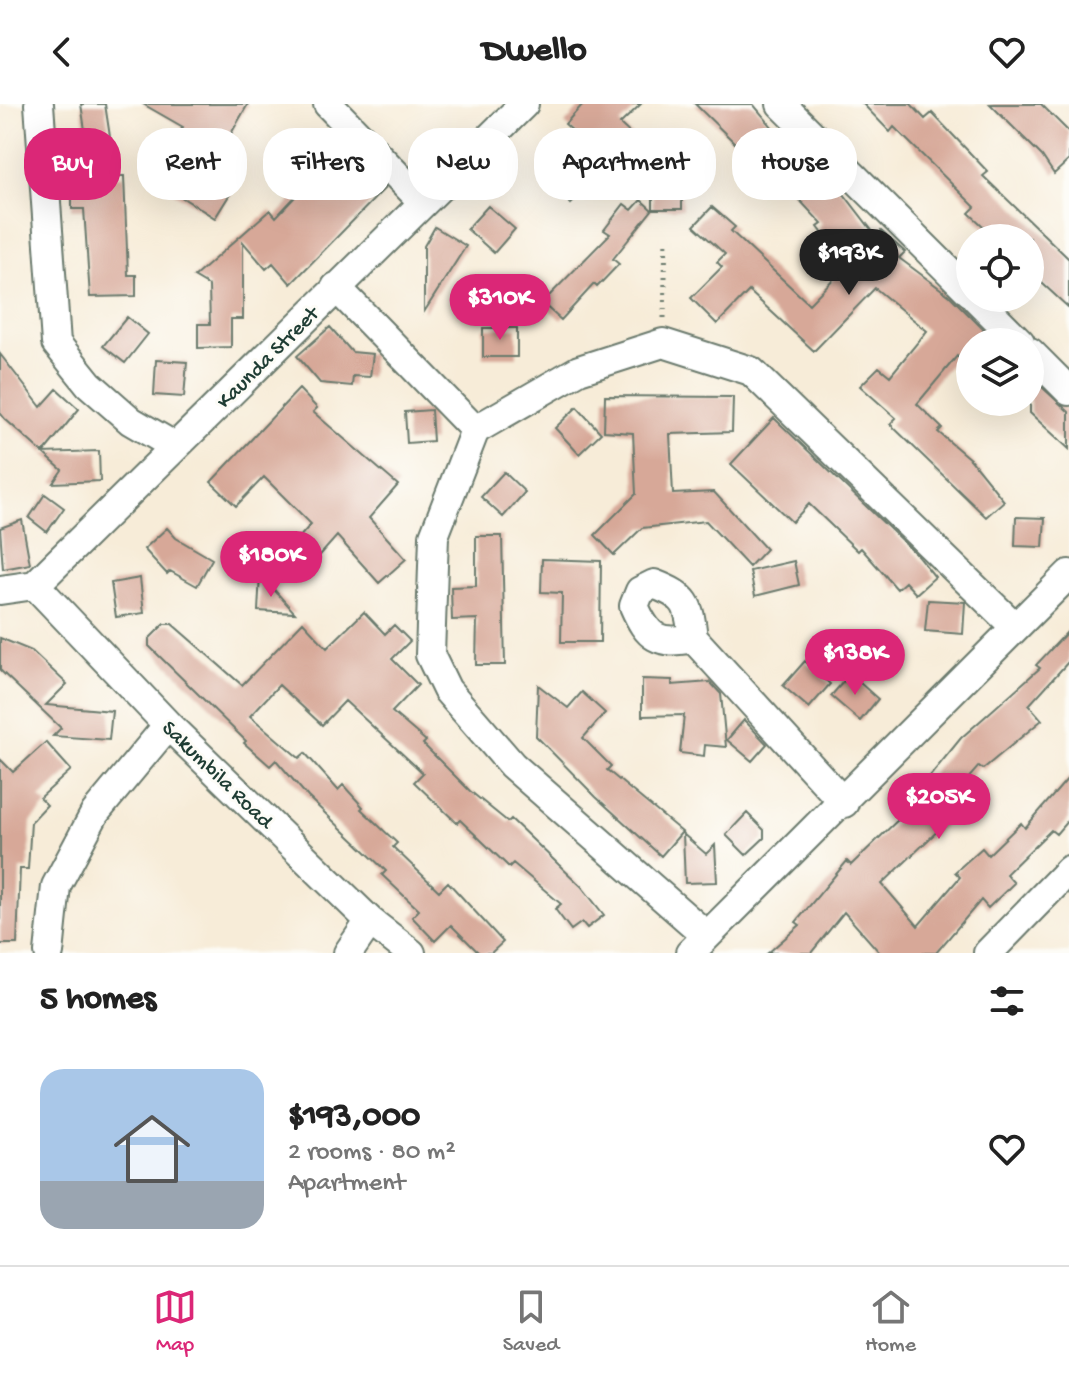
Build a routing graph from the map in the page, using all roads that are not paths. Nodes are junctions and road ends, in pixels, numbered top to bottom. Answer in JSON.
{"nodes":[{"id":1,"x":39,"y":104,"type":"edge"},
{"id":2,"x":328,"y":104,"type":"edge"},
{"id":3,"x":524,"y":104,"type":"edge"},
{"id":4,"x":781,"y":104,"type":"edge"},
{"id":5,"x":423,"y":202,"type":"junction"},
{"id":6,"x":956,"y":278,"type":"edge"},
{"id":7,"x":336,"y":287,"type":"junction"},
{"id":8,"x":990,"y":312,"type":"edge"},
{"id":9,"x":1006,"y":328,"type":"edge"},
{"id":10,"x":1044,"y":366,"type":"edge"},
{"id":11,"x":1069,"y":391,"type":"edge"},
{"id":12,"x":475,"y":430,"type":"junction"},
{"id":13,"x":174,"y":446,"type":"junction"},
{"id":14,"x":1069,"y":574,"type":"edge"},
{"id":15,"x":35,"y":585,"type":"junction"},
{"id":16,"x":0,"y":590,"type":"edge"},
{"id":17,"x":1015,"y":627,"type":"junction"},
{"id":18,"x":693,"y":638,"type":"dead end"},
{"id":19,"x":168,"y":725,"type":"junction"},
{"id":20,"x":844,"y":803,"type":"junction"},
{"id":21,"x":1069,"y":870,"type":"edge"},
{"id":22,"x":370,"y":921,"type":"junction"},
{"id":23,"x":698,"y":944,"type":"edge"},
{"id":24,"x":49,"y":953,"type":"edge"},
{"id":25,"x":348,"y":953,"type":"edge"},
{"id":26,"x":411,"y":953,"type":"edge"},
{"id":27,"x":988,"y":953,"type":"edge"}],
"edges":[{"from":1,"to":13,"type":"street"},
{"from":2,"to":5,"type":"street"},
{"from":3,"to":5,"type":"street","name":"Kaunda Street"},
{"from":4,"to":6,"type":"street"},
{"from":5,"to":7,"type":"street","name":"Kaunda Street"},
{"from":7,"to":12,"type":"street"},
{"from":7,"to":13,"type":"street","name":"Kaunda Street"},
{"from":8,"to":9,"type":"street"},
{"from":10,"to":11,"type":"street"},
{"from":12,"to":17,"type":"street"},
{"from":12,"to":23,"type":"street"},
{"from":13,"to":15,"type":"street","name":"Kaunda Street"},
{"from":14,"to":17,"type":"street"},
{"from":15,"to":16,"type":"street"},
{"from":15,"to":19,"type":"street","name":"Sakumbila Road"},
{"from":17,"to":20,"type":"street"},
{"from":18,"to":20,"type":"street"},
{"from":19,"to":22,"type":"street","name":"Sakumbila Road"},
{"from":19,"to":24,"type":"street"},
{"from":20,"to":23,"type":"street"},
{"from":21,"to":27,"type":"street"},
{"from":22,"to":25,"type":"street"},
{"from":22,"to":26,"type":"street","name":"Sakumbila Road"}]}
